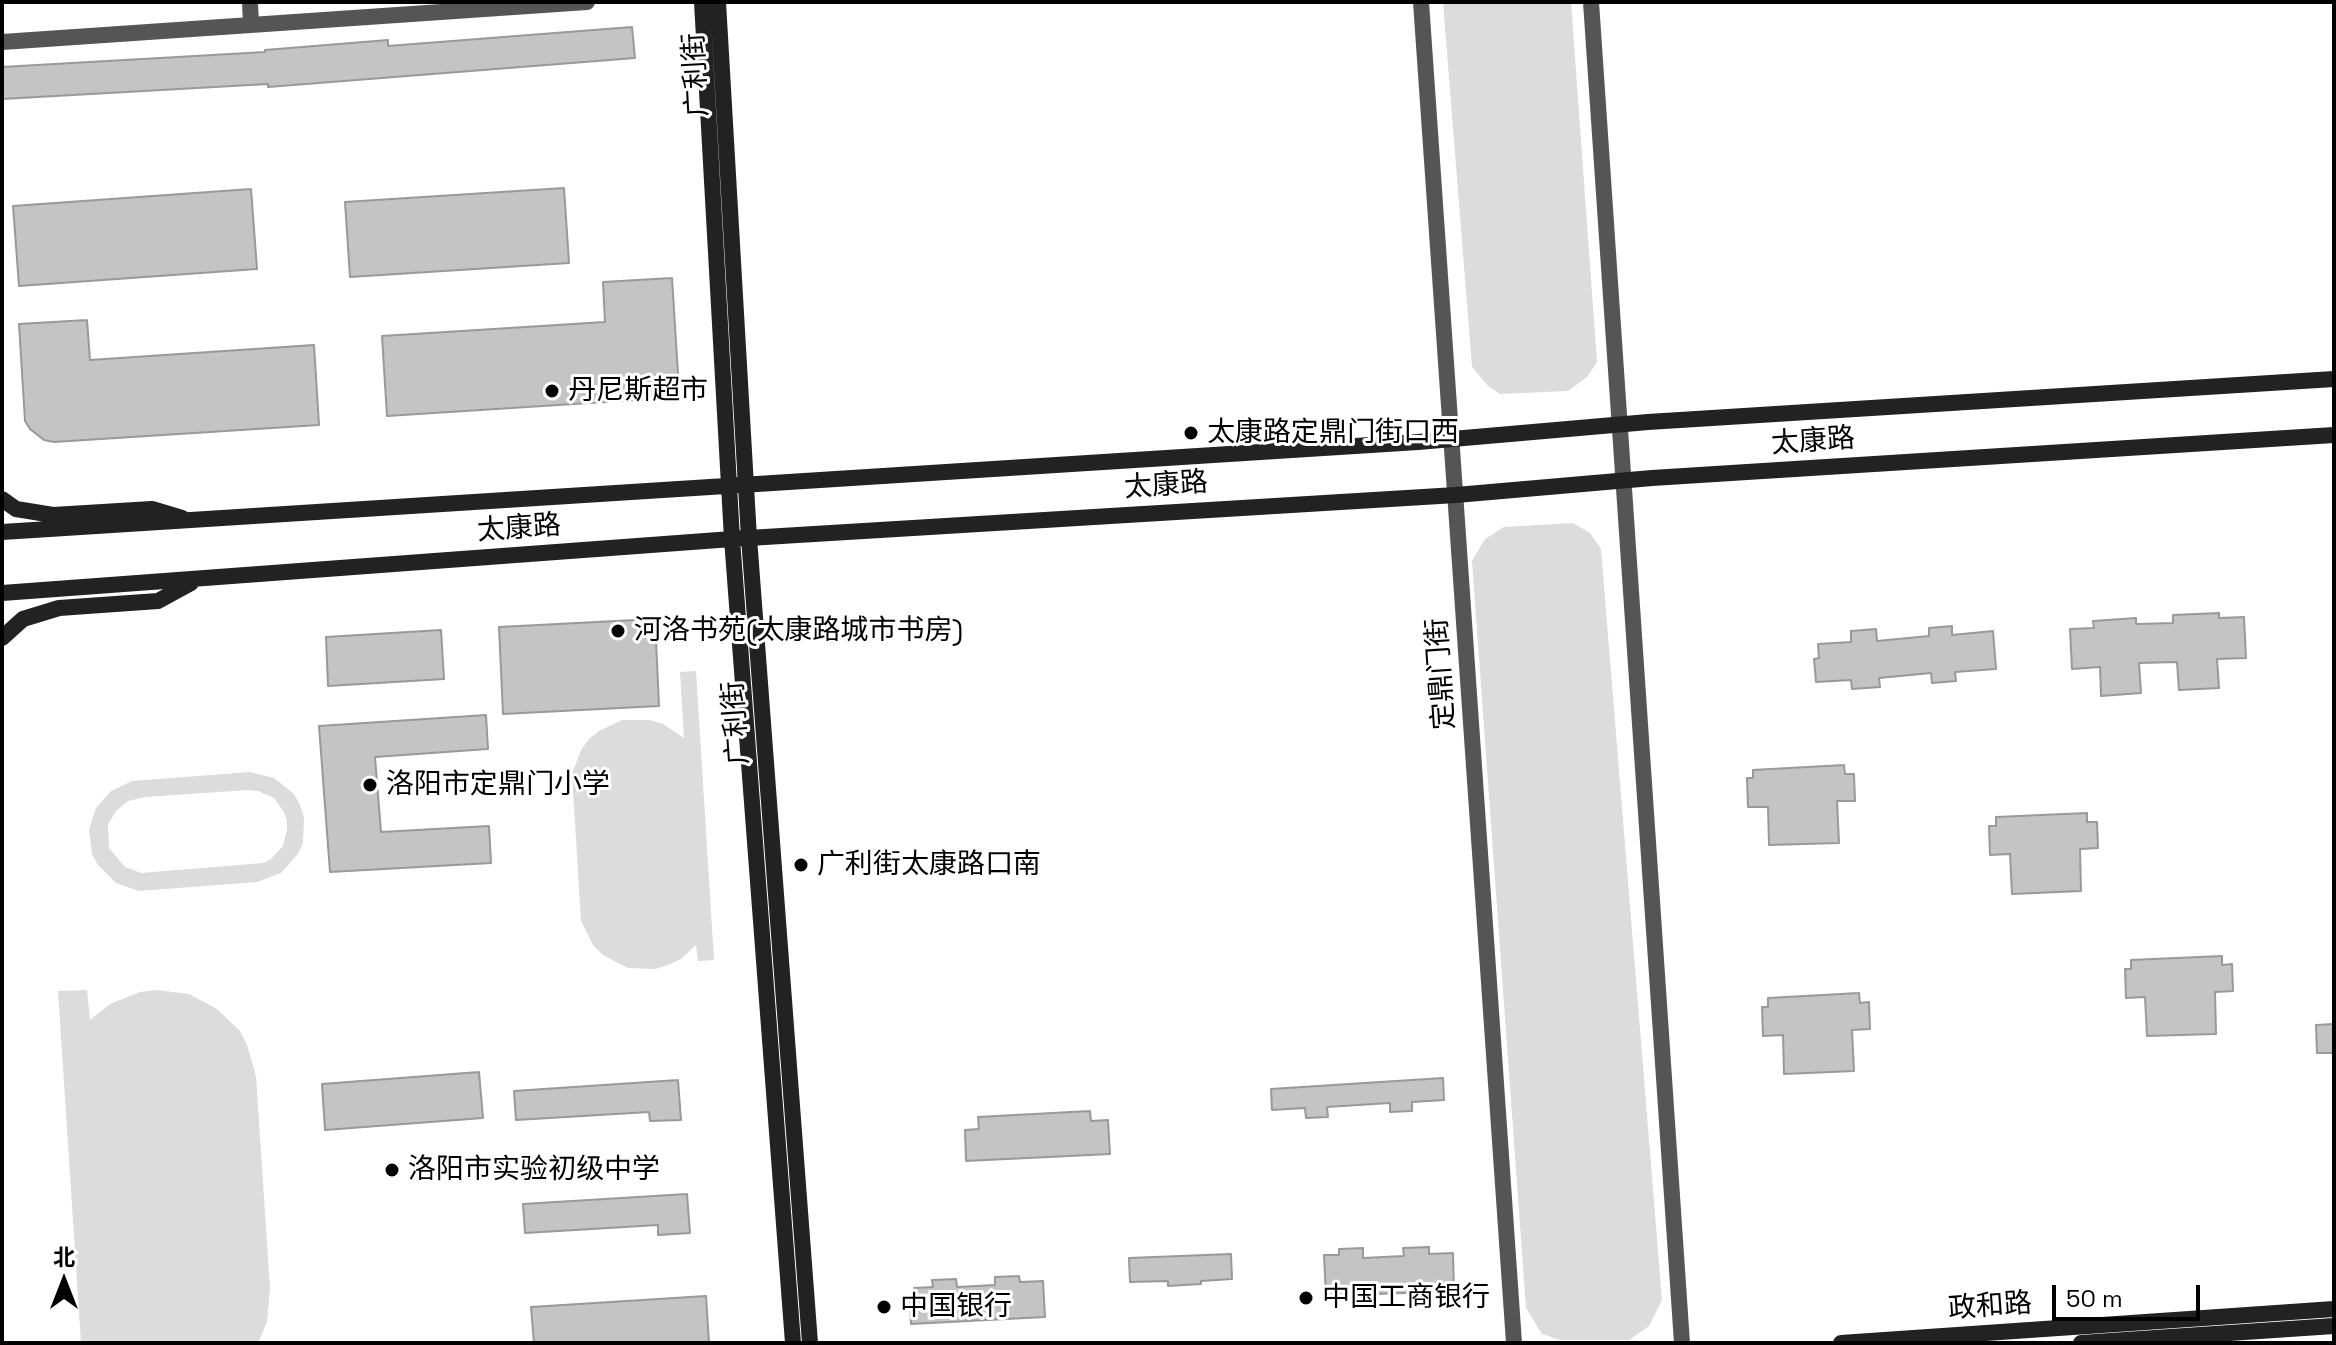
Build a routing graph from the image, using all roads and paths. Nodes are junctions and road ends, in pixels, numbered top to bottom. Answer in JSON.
{"nodes":[{"id":1,"x":250,"y":2,"type":"edge"},
{"id":2,"x":587,"y":2,"type":"edge"},
{"id":3,"x":702,"y":2,"type":"edge"},
{"id":4,"x":718,"y":2,"type":"edge"},
{"id":5,"x":1421,"y":2,"type":"edge"},
{"id":6,"x":1591,"y":2,"type":"edge"},
{"id":7,"x":383,"y":9,"type":"edge"},
{"id":8,"x":251,"y":25,"type":"junction"},
{"id":9,"x":2,"y":42,"type":"edge"},
{"id":10,"x":2334,"y":379,"type":"edge"},
{"id":11,"x":1620,"y":424,"type":"junction"},
{"id":12,"x":2334,"y":435,"type":"edge"},
{"id":13,"x":1452,"y":440,"type":"junction"},
{"id":14,"x":1624,"y":480,"type":"junction"},
{"id":15,"x":738,"y":485,"type":"junction"},
{"id":16,"x":1456,"y":495,"type":"junction"},
{"id":17,"x":2,"y":499,"type":"edge"},
{"id":18,"x":191,"y":521,"type":"junction"},
{"id":19,"x":2,"y":532,"type":"edge"},
{"id":20,"x":741,"y":538,"type":"junction"},
{"id":21,"x":198,"y":579,"type":"junction"},
{"id":22,"x":2,"y":593,"type":"edge"},
{"id":23,"x":2,"y":638,"type":"edge"},
{"id":24,"x":2334,"y":1309,"type":"edge"},
{"id":25,"x":2334,"y":1326,"type":"edge"},
{"id":26,"x":793,"y":1343,"type":"edge"},
{"id":27,"x":810,"y":1343,"type":"edge"},
{"id":28,"x":1514,"y":1343,"type":"edge"},
{"id":29,"x":1682,"y":1343,"type":"edge"},
{"id":30,"x":1841,"y":1343,"type":"edge"},
{"id":31,"x":2081,"y":1343,"type":"edge"}],
"edges":[{"from":1,"to":8,"type":"street"},
{"from":2,"to":7,"type":"street"},
{"from":3,"to":15,"type":"main road","name":"广利街"},
{"from":4,"to":15,"type":"main road","name":"广利街"},
{"from":5,"to":13,"type":"street","name":"定鼎门街"},
{"from":6,"to":11,"type":"street"},
{"from":7,"to":8,"type":"street"},
{"from":8,"to":9,"type":"street"},
{"from":10,"to":11,"type":"main road","name":"太康路"},
{"from":11,"to":13,"type":"main road","name":"太康路"},
{"from":11,"to":14,"type":"street"},
{"from":12,"to":14,"type":"main road","name":"太康路"},
{"from":13,"to":15,"type":"main road","name":"太康路"},
{"from":13,"to":16,"type":"street","name":"定鼎门街"},
{"from":14,"to":16,"type":"main road","name":"太康路"},
{"from":14,"to":29,"type":"street"},
{"from":15,"to":18,"type":"main road","name":"太康路"},
{"from":15,"to":20,"type":"main road","name":"广利街"},
{"from":16,"to":20,"type":"main road","name":"太康路"},
{"from":16,"to":28,"type":"street","name":"定鼎门街"},
{"from":17,"to":18,"type":"main road"},
{"from":18,"to":19,"type":"main road","name":"太康路"},
{"from":20,"to":21,"type":"main road","name":"太康路"},
{"from":20,"to":26,"type":"main road","name":"广利街"},
{"from":20,"to":27,"type":"main road","name":"广利街"},
{"from":21,"to":22,"type":"main road","name":"太康路"},
{"from":21,"to":23,"type":"main road"},
{"from":24,"to":30,"type":"main road","name":"政和路"},
{"from":25,"to":31,"type":"main road"}]}
